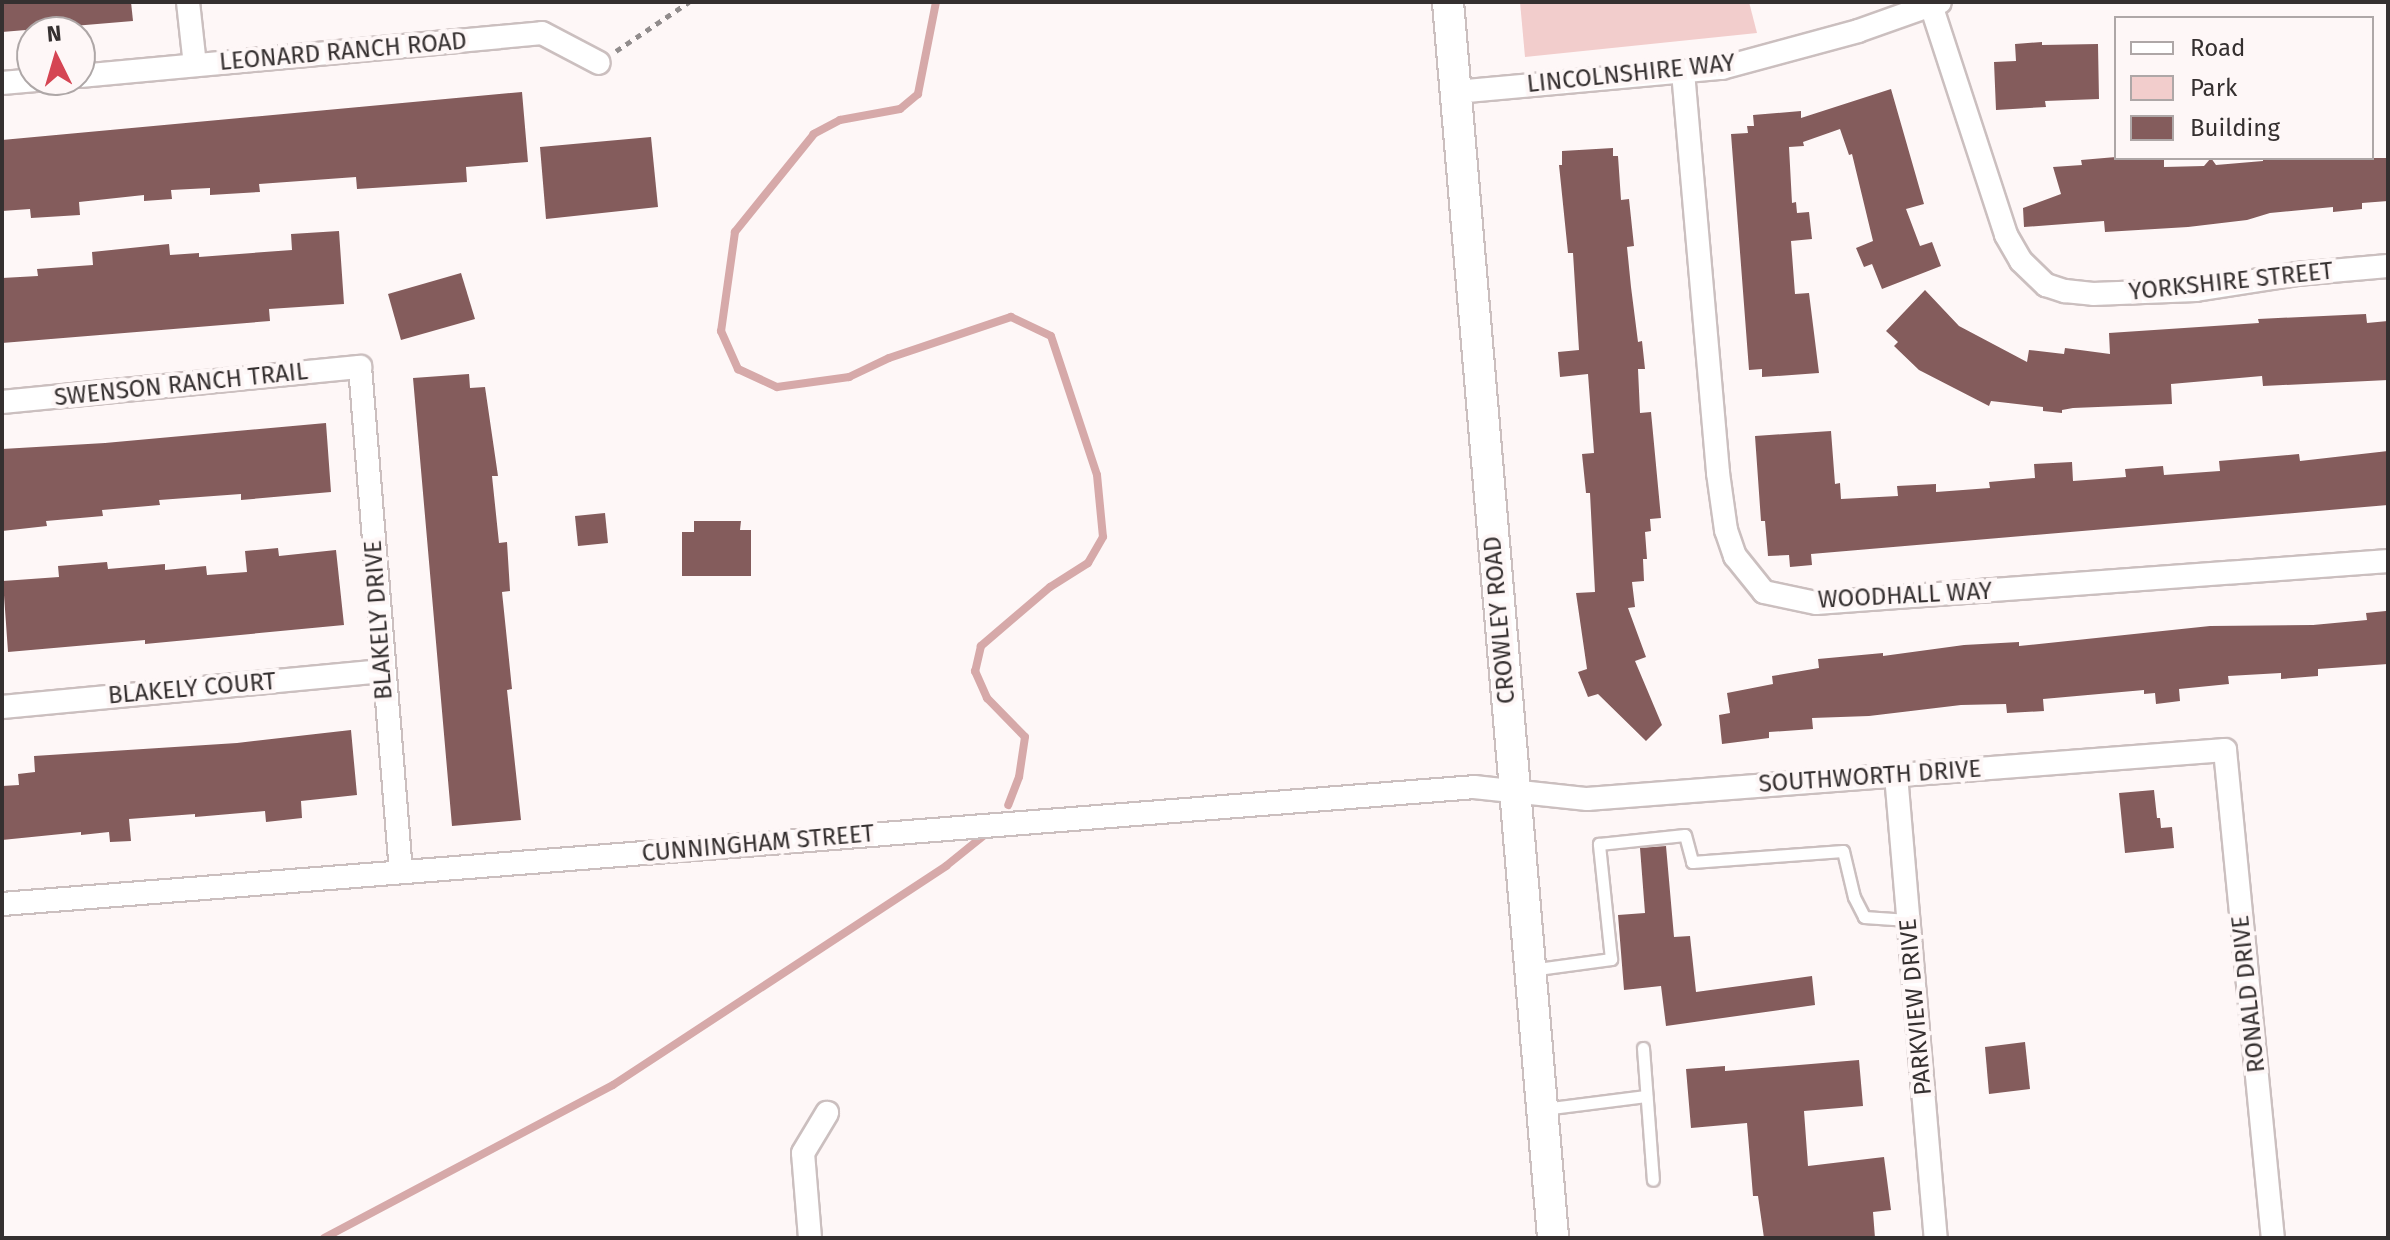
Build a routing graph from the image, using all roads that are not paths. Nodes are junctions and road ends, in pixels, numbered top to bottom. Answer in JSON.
{"nodes":[{"id":1,"x":188,"y":2,"type":"edge"},
{"id":2,"x":1448,"y":2,"type":"edge"},
{"id":3,"x":1934,"y":3,"type":"edge"},
{"id":4,"x":599,"y":63,"type":"road end"},
{"id":5,"x":195,"y":65,"type":"junction"},
{"id":6,"x":1683,"y":72,"type":"junction"},
{"id":7,"x":96,"y":74,"type":"edge"},
{"id":8,"x":1456,"y":92,"type":"junction"},
{"id":9,"x":2388,"y":266,"type":"edge"},
{"id":10,"x":360,"y":367,"type":"joint"},
{"id":11,"x":2,"y":402,"type":"edge"},
{"id":12,"x":2388,"y":561,"type":"edge"},
{"id":13,"x":382,"y":671,"type":"junction"},
{"id":14,"x":2,"y":707,"type":"edge"},
{"id":15,"x":2225,"y":750,"type":"joint"},
{"id":16,"x":1896,"y":775,"type":"junction"},
{"id":17,"x":1514,"y":788,"type":"junction"},
{"id":18,"x":401,"y":872,"type":"junction"},
{"id":19,"x":2,"y":904,"type":"edge"},
{"id":20,"x":1908,"y":920,"type":"junction"},
{"id":21,"x":1530,"y":970,"type":"junction"},
{"id":22,"x":1643,"y":1048,"type":"dead end"},
{"id":23,"x":1646,"y":1096,"type":"junction"},
{"id":24,"x":1542,"y":1109,"type":"junction"},
{"id":25,"x":827,"y":1113,"type":"dead end"},
{"id":26,"x":1653,"y":1180,"type":"dead end"},
{"id":27,"x":810,"y":1238,"type":"edge"},
{"id":28,"x":1553,"y":1238,"type":"edge"},
{"id":29,"x":1936,"y":1238,"type":"edge"},
{"id":30,"x":2273,"y":1238,"type":"edge"}],
"edges":[{"from":1,"to":5,"type":"street"},
{"from":2,"to":8,"type":"main road","name":"CROWLEY ROAD"},
{"from":3,"to":6,"type":"street","name":"LINCOLNSHIRE WAY"},
{"from":3,"to":9,"type":"street","name":"YORKSHIRE STREET"},
{"from":4,"to":5,"type":"street","name":"LEONARD RANCH ROAD"},
{"from":5,"to":7,"type":"street","name":"LEONARD RANCH ROAD"},
{"from":6,"to":8,"type":"street","name":"LINCOLNSHIRE WAY"},
{"from":6,"to":12,"type":"street","name":"WOODHALL WAY"},
{"from":8,"to":17,"type":"main road","name":"CROWLEY ROAD"},
{"from":10,"to":11,"type":"street","name":"SWENSON RANCH TRAIL"},
{"from":10,"to":13,"type":"street","name":"BLAKELY DRIVE"},
{"from":13,"to":14,"type":"street","name":"BLAKELY COURT"},
{"from":13,"to":18,"type":"street","name":"BLAKELY DRIVE"},
{"from":15,"to":16,"type":"street","name":"SOUTHWORTH DRIVE"},
{"from":15,"to":30,"type":"street","name":"RONALD DRIVE"},
{"from":16,"to":17,"type":"street","name":"SOUTHWORTH DRIVE"},
{"from":16,"to":20,"type":"street","name":"PARKVIEW DRIVE"},
{"from":17,"to":18,"type":"street","name":"CUNNINGHAM STREET"},
{"from":17,"to":21,"type":"main road","name":"CROWLEY ROAD"},
{"from":18,"to":19,"type":"street","name":"CUNNINGHAM STREET"},
{"from":20,"to":21,"type":"lane"},
{"from":20,"to":29,"type":"street","name":"PARKVIEW DRIVE"},
{"from":21,"to":24,"type":"main road","name":"CROWLEY ROAD"},
{"from":22,"to":23,"type":"lane"},
{"from":23,"to":24,"type":"lane"},
{"from":23,"to":26,"type":"lane"},
{"from":24,"to":28,"type":"main road","name":"CROWLEY ROAD"},
{"from":25,"to":27,"type":"street"}]}
